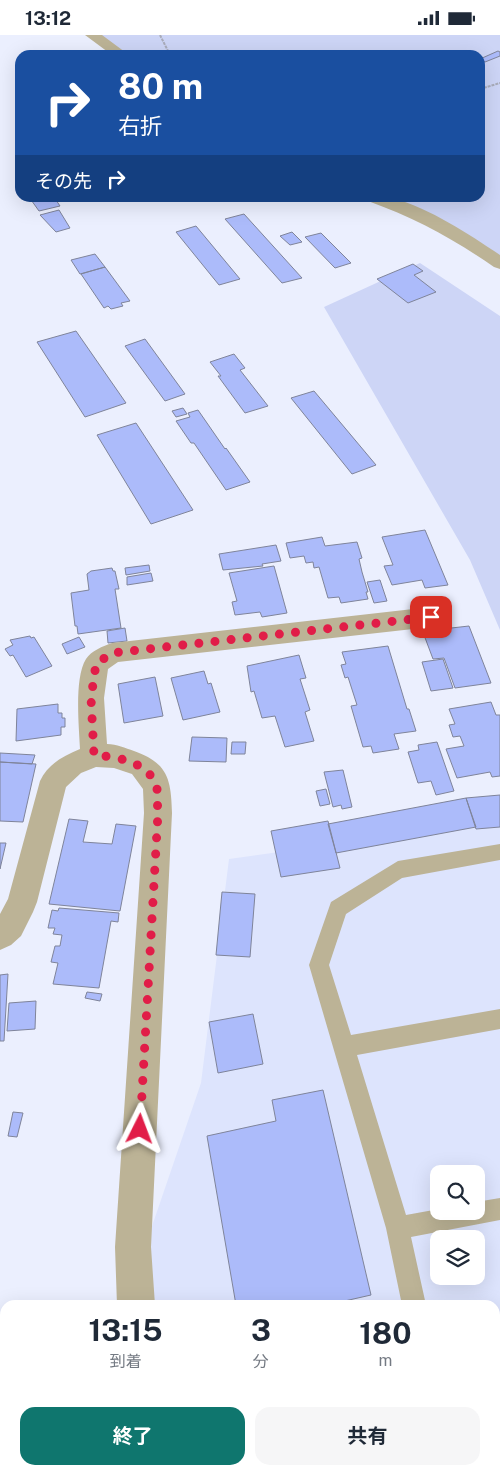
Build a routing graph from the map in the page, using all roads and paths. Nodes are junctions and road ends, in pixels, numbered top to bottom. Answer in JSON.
{"nodes":[{"id":1,"x":92,"y":35,"type":"edge"},
{"id":2,"x":160,"y":35,"type":"edge"},
{"id":3,"x":114,"y":50,"type":"edge"},
{"id":4,"x":168,"y":50,"type":"edge"},
{"id":5,"x":500,"y":83,"type":"edge"},
{"id":6,"x":485,"y":88,"type":"edge"},
{"id":7,"x":387,"y":202,"type":"edge"},
{"id":8,"x":500,"y":263,"type":"edge"},
{"id":9,"x":431,"y":617,"type":"dead end"},
{"id":10,"x":94,"y":755,"type":"junction"},
{"id":11,"x":500,"y":852,"type":"edge"},
{"id":12,"x":0,"y":935,"type":"edge"},
{"id":13,"x":500,"y":1019,"type":"edge"},
{"id":14,"x":344,"y":1047,"type":"junction"},
{"id":15,"x":500,"y":1209,"type":"edge"},
{"id":16,"x":398,"y":1228,"type":"junction"},
{"id":17,"x":136,"y":1300,"type":"edge"},
{"id":18,"x":413,"y":1300,"type":"edge"}],
"edges":[{"from":1,"to":3,"type":"street"},
{"from":2,"to":4,"type":"path"},
{"from":5,"to":6,"type":"path"},
{"from":7,"to":8,"type":"street"},
{"from":9,"to":10,"type":"street"},
{"from":10,"to":12,"type":"street"},
{"from":10,"to":17,"type":"street"},
{"from":11,"to":14,"type":"lane"},
{"from":13,"to":14,"type":"lane"},
{"from":14,"to":16,"type":"lane"},
{"from":15,"to":16,"type":"lane"},
{"from":16,"to":18,"type":"lane"}]}
